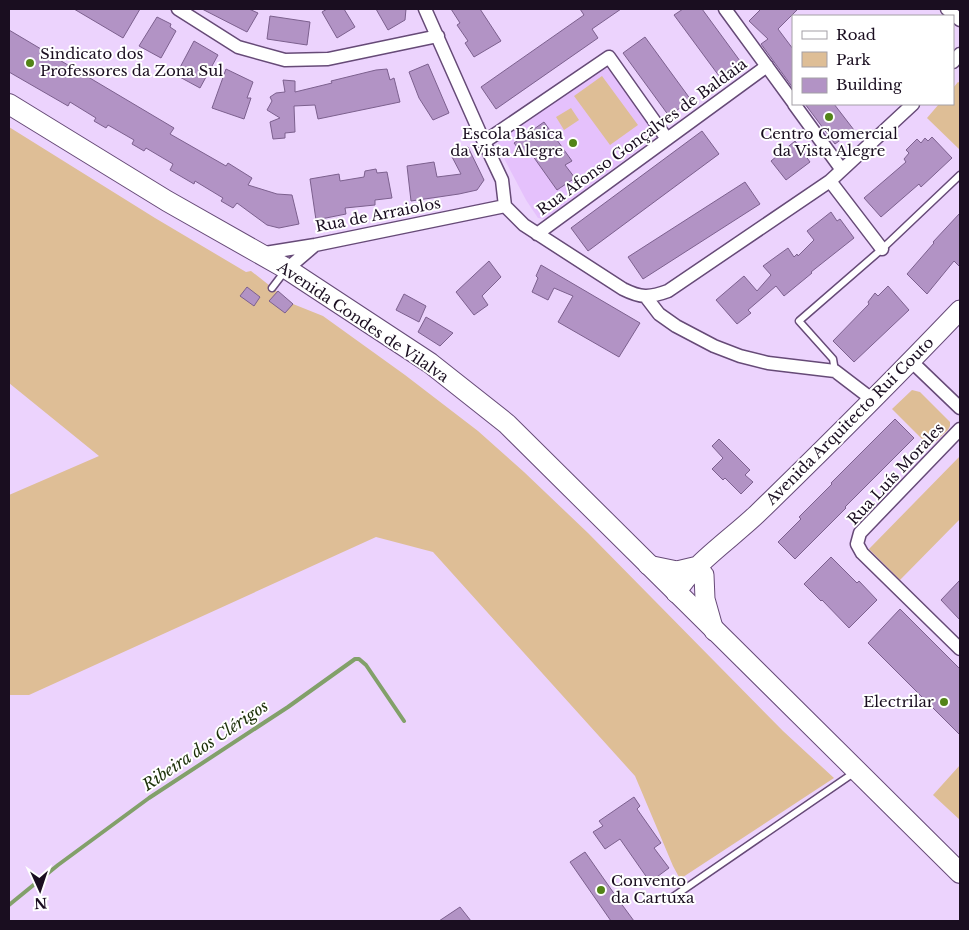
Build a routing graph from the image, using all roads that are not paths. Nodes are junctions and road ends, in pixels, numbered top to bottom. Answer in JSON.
{"nodes":[{"id":1,"x":178,"y":9,"type":"edge"},
{"id":2,"x":425,"y":9,"type":"edge"},
{"id":3,"x":725,"y":9,"type":"edge"},
{"id":4,"x":947,"y":9,"type":"edge"},
{"id":5,"x":960,"y":20,"type":"edge"},
{"id":6,"x":438,"y":36,"type":"junction"},
{"id":7,"x":767,"y":66,"type":"junction"},
{"id":8,"x":792,"y":102,"type":"edge"},
{"id":9,"x":9,"y":104,"type":"edge"},
{"id":10,"x":794,"y":105,"type":"edge"},
{"id":11,"x":911,"y":105,"type":"edge"},
{"id":12,"x":666,"y":139,"type":"junction"},
{"id":13,"x":484,"y":142,"type":"junction"},
{"id":14,"x":842,"y":170,"type":"junction"},
{"id":15,"x":960,"y":175,"type":"edge"},
{"id":16,"x":830,"y":181,"type":"junction"},
{"id":17,"x":504,"y":206,"type":"junction"},
{"id":18,"x":537,"y":234,"type":"junction"},
{"id":19,"x":315,"y":245,"type":"junction"},
{"id":20,"x":882,"y":249,"type":"junction"},
{"id":21,"x":258,"y":254,"type":"junction"},
{"id":22,"x":286,"y":269,"type":"junction"},
{"id":23,"x":272,"y":288,"type":"dead end"},
{"id":24,"x":646,"y":297,"type":"junction"},
{"id":25,"x":960,"y":310,"type":"edge"},
{"id":26,"x":911,"y":361,"type":"junction"},
{"id":27,"x":835,"y":371,"type":"junction"},
{"id":28,"x":873,"y":400,"type":"junction"},
{"id":29,"x":960,"y":408,"type":"edge"},
{"id":30,"x":960,"y":429,"type":"edge"},
{"id":31,"x":648,"y":566,"type":"junction"},
{"id":32,"x":701,"y":571,"type":"junction"},
{"id":33,"x":676,"y":593,"type":"junction"},
{"id":34,"x":714,"y":630,"type":"junction"},
{"id":35,"x":959,"y":646,"type":"edge"},
{"id":36,"x":858,"y":770,"type":"junction"},
{"id":37,"x":960,"y":873,"type":"edge"},
{"id":38,"x":670,"y":899,"type":"dead end"}],
"edges":[{"from":1,"to":6,"type":"street"},
{"from":2,"to":6,"type":"street"},
{"from":3,"to":7,"type":"street"},
{"from":4,"to":5,"type":"street"},
{"from":6,"to":13,"type":"street"},
{"from":7,"to":8,"type":"street"},
{"from":7,"to":12,"type":"street","name":"Rua Afonso Gonçalves de Baldaia"},
{"from":9,"to":21,"type":"main road","name":"Avenida Condes de Vilalva"},
{"from":10,"to":14,"type":"street"},
{"from":11,"to":14,"type":"street"},
{"from":12,"to":13,"type":"street"},
{"from":12,"to":18,"type":"street","name":"Rua Afonso Gonçalves de Baldaia"},
{"from":13,"to":17,"type":"street"},
{"from":14,"to":16,"type":"street"},
{"from":15,"to":20,"type":"lane"},
{"from":16,"to":20,"type":"street"},
{"from":16,"to":24,"type":"street"},
{"from":17,"to":18,"type":"street"},
{"from":17,"to":19,"type":"street","name":"Rua de Arraiolos"},
{"from":18,"to":24,"type":"street"},
{"from":19,"to":21,"type":"street","name":"Rua de Arraiolos"},
{"from":19,"to":22,"type":"street"},
{"from":20,"to":27,"type":"lane"},
{"from":21,"to":22,"type":"main road","name":"Avenida Condes de Vilalva"},
{"from":22,"to":23,"type":"lane"},
{"from":22,"to":31,"type":"main road","name":"Avenida Condes de Vilalva"},
{"from":24,"to":27,"type":"street"},
{"from":25,"to":26,"type":"street","name":"Avenida Arquitecto Rui Couto"},
{"from":26,"to":28,"type":"street","name":"Avenida Arquitecto Rui Couto"},
{"from":26,"to":29,"type":"street"},
{"from":27,"to":28,"type":"street"},
{"from":28,"to":32,"type":"street","name":"Avenida Arquitecto Rui Couto"},
{"from":30,"to":35,"type":"street","name":"Rua Luís Morales"},
{"from":31,"to":32,"type":"street","name":"Avenida Arquitecto Rui Couto"},
{"from":31,"to":33,"type":"main road","name":"Avenida Condes de Vilalva"},
{"from":32,"to":33,"type":"street","name":"Avenida Arquitecto Rui Couto"},
{"from":32,"to":34,"type":"street"},
{"from":33,"to":34,"type":"main road","name":"Avenida Condes de Vilalva"},
{"from":34,"to":36,"type":"main road","name":"Avenida Condes de Vilalva"},
{"from":36,"to":37,"type":"main road","name":"Avenida Condes de Vilalva"},
{"from":36,"to":38,"type":"lane"}]}
